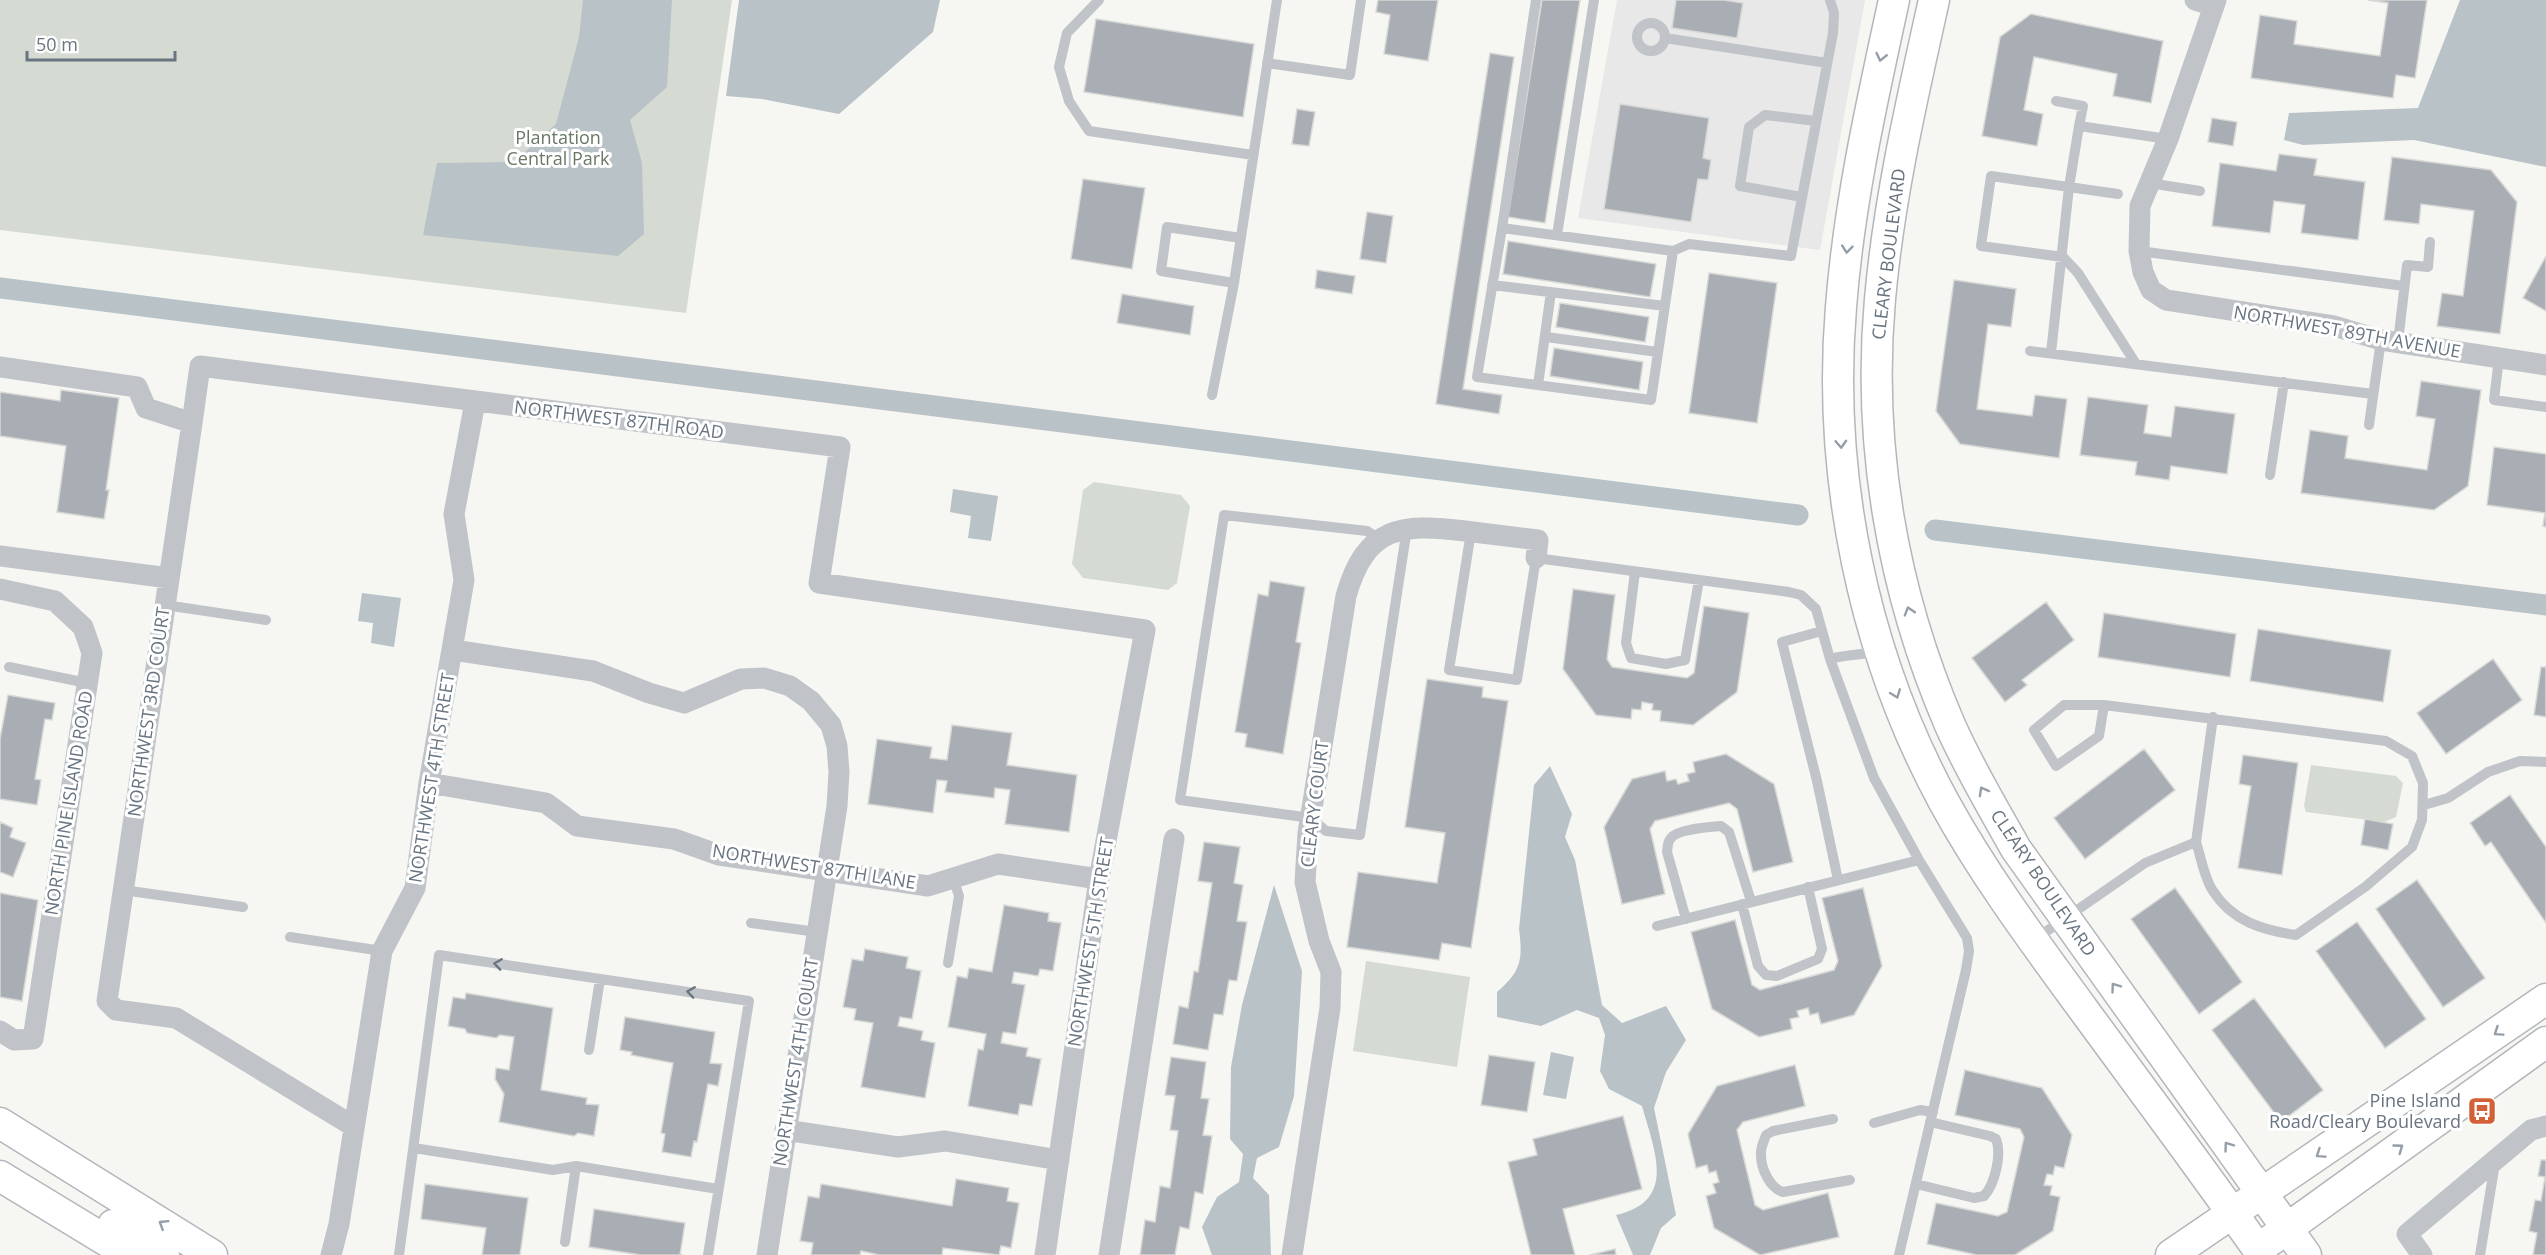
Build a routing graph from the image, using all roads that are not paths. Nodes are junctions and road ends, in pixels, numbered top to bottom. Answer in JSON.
{"nodes":[{"id":1,"x":1099,"y":0,"type":"edge"},
{"id":2,"x":1277,"y":0,"type":"edge"},
{"id":3,"x":1361,"y":0,"type":"edge"},
{"id":4,"x":1536,"y":0,"type":"edge"},
{"id":5,"x":1594,"y":0,"type":"edge"},
{"id":6,"x":1830,"y":0,"type":"edge"},
{"id":7,"x":1894,"y":0,"type":"edge"},
{"id":8,"x":1934,"y":0,"type":"edge"},
{"id":9,"x":2208,"y":2,"type":"edge"},
{"id":10,"x":1665,"y":38,"type":"dead end"},
{"id":11,"x":1268,"y":63,"type":"junction"},
{"id":12,"x":1827,"y":63,"type":"junction"},
{"id":13,"x":2055,"y":101,"type":"dead end"},
{"id":14,"x":1816,"y":122,"type":"junction"},
{"id":15,"x":2079,"y":126,"type":"junction"},
{"id":16,"x":2168,"y":139,"type":"junction"},
{"id":17,"x":1253,"y":155,"type":"junction"},
{"id":18,"x":2149,"y":183,"type":"junction"},
{"id":19,"x":2069,"y":187,"type":"junction"},
{"id":20,"x":2200,"y":191,"type":"dead end"},
{"id":21,"x":2118,"y":194,"type":"dead end"},
{"id":22,"x":1802,"y":197,"type":"junction"},
{"id":23,"x":1502,"y":228,"type":"junction"},
{"id":24,"x":1557,"y":236,"type":"junction"},
{"id":25,"x":1241,"y":238,"type":"junction"},
{"id":26,"x":2430,"y":242,"type":"dead end"},
{"id":27,"x":1673,"y":251,"type":"junction"},
{"id":28,"x":2139,"y":251,"type":"junction"},
{"id":29,"x":2063,"y":257,"type":"junction"},
{"id":30,"x":1234,"y":283,"type":"junction"},
{"id":31,"x":1492,"y":285,"type":"junction"},
{"id":32,"x":2403,"y":286,"type":"junction"},
{"id":33,"x":1551,"y":292,"type":"junction"},
{"id":34,"x":1665,"y":306,"type":"junction"},
{"id":35,"x":1546,"y":337,"type":"junction"},
{"id":36,"x":2389,"y":341,"type":"junction"},
{"id":37,"x":2030,"y":351,"type":"dead end"},
{"id":38,"x":1658,"y":352,"type":"junction"},
{"id":39,"x":2052,"y":354,"type":"junction"},
{"id":40,"x":2499,"y":358,"type":"junction"},
{"id":41,"x":2136,"y":364,"type":"junction"},
{"id":42,"x":2546,"y":365,"type":"edge"},
{"id":43,"x":0,"y":367,"type":"edge"},
{"id":44,"x":2284,"y":382,"type":"junction"},
{"id":45,"x":1538,"y":385,"type":"junction"},
{"id":46,"x":2373,"y":394,"type":"junction"},
{"id":47,"x":1212,"y":395,"type":"dead end"},
{"id":48,"x":475,"y":402,"type":"junction"},
{"id":49,"x":2546,"y":407,"type":"edge"},
{"id":50,"x":192,"y":423,"type":"junction"},
{"id":51,"x":2369,"y":425,"type":"dead end"},
{"id":52,"x":2270,"y":475,"type":"dead end"},
{"id":53,"x":1407,"y":527,"type":"junction"},
{"id":54,"x":1471,"y":532,"type":"junction"},
{"id":55,"x":1379,"y":540,"type":"junction"},
{"id":56,"x":0,"y":556,"type":"edge"},
{"id":57,"x":1536,"y":558,"type":"junction"},
{"id":58,"x":1635,"y":572,"type":"junction"},
{"id":59,"x":169,"y":578,"type":"junction"},
{"id":60,"x":1700,"y":580,"type":"junction"},
{"id":61,"x":0,"y":589,"type":"edge"},
{"id":62,"x":165,"y":605,"type":"junction"},
{"id":63,"x":266,"y":620,"type":"dead end"},
{"id":64,"x":1145,"y":630,"type":"joint"},
{"id":65,"x":1822,"y":631,"type":"junction"},
{"id":66,"x":453,"y":650,"type":"junction"},
{"id":67,"x":1881,"y":650,"type":"junction"},
{"id":68,"x":1830,"y":659,"type":"junction"},
{"id":69,"x":9,"y":667,"type":"dead end"},
{"id":70,"x":87,"y":683,"type":"junction"},
{"id":71,"x":2104,"y":705,"type":"junction"},
{"id":72,"x":2212,"y":717,"type":"junction"},
{"id":73,"x":2546,"y":762,"type":"edge"},
{"id":74,"x":429,"y":783,"type":"junction"},
{"id":75,"x":2424,"y":806,"type":"junction"},
{"id":76,"x":1311,"y":818,"type":"junction"},
{"id":77,"x":1174,"y":839,"type":"dead end"},
{"id":78,"x":2196,"y":842,"type":"junction"},
{"id":79,"x":1919,"y":860,"type":"junction"},
{"id":80,"x":826,"y":870,"type":"junction"},
{"id":81,"x":953,"y":878,"type":"junction"},
{"id":82,"x":1099,"y":879,"type":"junction"},
{"id":83,"x":1838,"y":880,"type":"junction"},
{"id":84,"x":1808,"y":887,"type":"junction"},
{"id":85,"x":123,"y":890,"type":"junction"},
{"id":86,"x":1746,"y":903,"type":"junction"},
{"id":87,"x":243,"y":907,"type":"dead end"},
{"id":88,"x":1686,"y":918,"type":"junction"},
{"id":89,"x":2065,"y":918,"type":"junction"},
{"id":90,"x":751,"y":923,"type":"dead end"},
{"id":91,"x":1657,"y":926,"type":"dead end"},
{"id":92,"x":817,"y":932,"type":"junction"},
{"id":93,"x":290,"y":937,"type":"dead end"},
{"id":94,"x":2033,"y":940,"type":"junction"},
{"id":95,"x":382,"y":951,"type":"junction"},
{"id":96,"x":948,"y":963,"type":"dead end"},
{"id":97,"x":600,"y":979,"type":"junction"},
{"id":98,"x":2546,"y":999,"type":"edge"},
{"id":99,"x":0,"y":1031,"type":"edge"},
{"id":100,"x":2546,"y":1042,"type":"edge"},
{"id":101,"x":589,"y":1050,"type":"dead end"},
{"id":102,"x":1932,"y":1117,"type":"junction"},
{"id":103,"x":1833,"y":1119,"type":"dead end"},
{"id":104,"x":0,"y":1123,"type":"edge"},
{"id":105,"x":1874,"y":1124,"type":"dead end"},
{"id":106,"x":353,"y":1126,"type":"junction"},
{"id":107,"x":2546,"y":1126,"type":"edge"},
{"id":108,"x":785,"y":1130,"type":"junction"},
{"id":109,"x":414,"y":1148,"type":"junction"},
{"id":110,"x":1059,"y":1160,"type":"junction"},
{"id":111,"x":2496,"y":1160,"type":"junction"},
{"id":112,"x":576,"y":1166,"type":"junction"},
{"id":113,"x":0,"y":1176,"type":"edge"},
{"id":114,"x":1850,"y":1180,"type":"dead end"},
{"id":115,"x":1916,"y":1184,"type":"junction"},
{"id":116,"x":718,"y":1189,"type":"junction"},
{"id":117,"x":2262,"y":1193,"type":"junction"},
{"id":118,"x":2233,"y":1214,"type":"junction"},
{"id":119,"x":72,"y":1220,"type":"junction"},
{"id":120,"x":2287,"y":1228,"type":"junction"},
{"id":121,"x":564,"y":1242,"type":"dead end"},
{"id":122,"x":2256,"y":1253,"type":"edge"},
{"id":123,"x":130,"y":1255,"type":"edge"},
{"id":124,"x":164,"y":1255,"type":"edge"},
{"id":125,"x":212,"y":1255,"type":"edge"},
{"id":126,"x":331,"y":1255,"type":"edge"},
{"id":127,"x":399,"y":1255,"type":"edge"},
{"id":128,"x":708,"y":1255,"type":"edge"},
{"id":129,"x":767,"y":1255,"type":"edge"},
{"id":130,"x":1045,"y":1255,"type":"edge"},
{"id":131,"x":1109,"y":1255,"type":"edge"},
{"id":132,"x":1292,"y":1255,"type":"edge"},
{"id":133,"x":1899,"y":1255,"type":"edge"},
{"id":134,"x":2171,"y":1255,"type":"edge"},
{"id":135,"x":2306,"y":1255,"type":"edge"},
{"id":136,"x":2422,"y":1255,"type":"edge"},
{"id":137,"x":2480,"y":1255,"type":"edge"}],
"edges":[{"from":1,"to":17,"type":"lane"},
{"from":2,"to":11,"type":"lane"},
{"from":3,"to":11,"type":"lane"},
{"from":4,"to":23,"type":"lane"},
{"from":5,"to":24,"type":"lane"},
{"from":6,"to":12,"type":"lane"},
{"from":7,"to":67,"type":"street","one_way":true},
{"from":89,"to":8,"type":"street","name":"CLEARY BOULEVARD","one_way":true},
{"from":9,"to":16,"type":"street"},
{"from":10,"to":12,"type":"lane"},
{"from":11,"to":17,"type":"lane"},
{"from":12,"to":14,"type":"lane"},
{"from":13,"to":15,"type":"lane"},
{"from":14,"to":22,"type":"lane"},
{"from":14,"to":22,"type":"lane"},
{"from":15,"to":16,"type":"lane"},
{"from":15,"to":19,"type":"lane"},
{"from":16,"to":18,"type":"street"},
{"from":17,"to":25,"type":"lane"},
{"from":18,"to":20,"type":"lane"},
{"from":18,"to":28,"type":"street"},
{"from":19,"to":21,"type":"lane"},
{"from":19,"to":29,"type":"lane"},
{"from":19,"to":29,"type":"lane"},
{"from":22,"to":27,"type":"lane"},
{"from":23,"to":24,"type":"lane"},
{"from":23,"to":31,"type":"lane"},
{"from":24,"to":27,"type":"lane"},
{"from":25,"to":30,"type":"lane"},
{"from":25,"to":30,"type":"lane"},
{"from":26,"to":32,"type":"lane"},
{"from":27,"to":34,"type":"lane"},
{"from":28,"to":32,"type":"lane"},
{"from":28,"to":36,"type":"street","name":"NORTHWEST 89TH AVENUE"},
{"from":29,"to":39,"type":"lane"},
{"from":29,"to":41,"type":"lane"},
{"from":30,"to":47,"type":"lane"},
{"from":31,"to":33,"type":"lane"},
{"from":31,"to":45,"type":"lane"},
{"from":32,"to":36,"type":"lane"},
{"from":33,"to":34,"type":"lane"},
{"from":33,"to":35,"type":"lane"},
{"from":34,"to":38,"type":"lane"},
{"from":35,"to":38,"type":"lane"},
{"from":35,"to":45,"type":"lane"},
{"from":36,"to":40,"type":"street","name":"NORTHWEST 89TH AVENUE"},
{"from":36,"to":46,"type":"lane"},
{"from":37,"to":39,"type":"lane"},
{"from":38,"to":45,"type":"lane"},
{"from":39,"to":41,"type":"lane"},
{"from":40,"to":42,"type":"street","name":"NORTHWEST 89TH AVENUE"},
{"from":40,"to":49,"type":"lane"},
{"from":41,"to":44,"type":"lane"},
{"from":43,"to":50,"type":"street"},
{"from":44,"to":46,"type":"lane"},
{"from":44,"to":52,"type":"lane"},
{"from":46,"to":51,"type":"lane"},
{"from":48,"to":50,"type":"street","name":"NORTHWEST 87TH ROAD"},
{"from":48,"to":64,"type":"street","name":"NORTHWEST 87TH ROAD"},
{"from":48,"to":66,"type":"street","name":"NORTHWEST 4TH STREET"},
{"from":50,"to":59,"type":"street","name":"NORTHWEST 3RD COURT"},
{"from":53,"to":54,"type":"street","name":"CLEARY COURT"},
{"from":53,"to":55,"type":"street","name":"CLEARY COURT"},
{"from":53,"to":76,"type":"lane"},
{"from":54,"to":57,"type":"street","name":"CLEARY COURT"},
{"from":54,"to":57,"type":"lane"},
{"from":55,"to":76,"type":"street","name":"CLEARY COURT"},
{"from":55,"to":76,"type":"lane"},
{"from":56,"to":59,"type":"street"},
{"from":57,"to":58,"type":"lane"},
{"from":58,"to":60,"type":"lane"},
{"from":58,"to":60,"type":"lane"},
{"from":59,"to":62,"type":"street","name":"NORTHWEST 3RD COURT"},
{"from":60,"to":65,"type":"lane"},
{"from":61,"to":70,"type":"street","name":"NORTH PINE ISLAND ROAD"},
{"from":62,"to":63,"type":"lane"},
{"from":62,"to":85,"type":"street","name":"NORTHWEST 3RD COURT"},
{"from":64,"to":82,"type":"street","name":"NORTHWEST 5TH STREET"},
{"from":65,"to":68,"type":"lane"},
{"from":65,"to":83,"type":"lane"},
{"from":66,"to":74,"type":"street","name":"NORTHWEST 4TH STREET"},
{"from":66,"to":80,"type":"street","name":"NORTHWEST 4TH COURT"},
{"from":67,"to":68,"type":"lane"},
{"from":67,"to":94,"type":"street","one_way":true},
{"from":68,"to":79,"type":"lane"},
{"from":69,"to":70,"type":"lane"},
{"from":70,"to":99,"type":"street","name":"NORTH PINE ISLAND ROAD"},
{"from":71,"to":71,"type":"lane"},
{"from":71,"to":72,"type":"lane"},
{"from":72,"to":75,"type":"lane"},
{"from":72,"to":78,"type":"lane"},
{"from":73,"to":75,"type":"lane"},
{"from":74,"to":80,"type":"street","name":"NORTHWEST 87TH LANE"},
{"from":74,"to":95,"type":"street","name":"NORTHWEST 4TH STREET"},
{"from":75,"to":78,"type":"lane"},
{"from":76,"to":132,"type":"street","name":"CLEARY COURT"},
{"from":77,"to":131,"type":"street"},
{"from":78,"to":89,"type":"lane"},
{"from":79,"to":83,"type":"lane"},
{"from":79,"to":102,"type":"lane"},
{"from":80,"to":81,"type":"street","name":"NORTHWEST 87TH LANE"},
{"from":80,"to":92,"type":"street","name":"NORTHWEST 4TH COURT"},
{"from":81,"to":82,"type":"street","name":"NORTHWEST 87TH LANE"},
{"from":81,"to":96,"type":"lane"},
{"from":82,"to":110,"type":"street","name":"NORTHWEST 5TH STREET"},
{"from":83,"to":84,"type":"lane"},
{"from":84,"to":86,"type":"lane"},
{"from":84,"to":86,"type":"lane"},
{"from":85,"to":87,"type":"lane"},
{"from":85,"to":106,"type":"street","name":"NORTHWEST 3RD COURT"},
{"from":86,"to":88,"type":"lane"},
{"from":86,"to":88,"type":"lane"},
{"from":88,"to":91,"type":"lane"},
{"from":89,"to":94,"type":"lane"},
{"from":117,"to":89,"type":"street","name":"CLEARY BOULEVARD","one_way":true},
{"from":90,"to":92,"type":"lane"},
{"from":92,"to":108,"type":"street","name":"NORTHWEST 4TH COURT"},
{"from":93,"to":95,"type":"lane"},
{"from":94,"to":118,"type":"street"},
{"from":95,"to":106,"type":"street","name":"NORTHWEST 4TH STREET"},
{"from":97,"to":101,"type":"lane"},
{"from":97,"to":109,"type":"lane","one_way":true},
{"from":116,"to":97,"type":"lane","one_way":true},
{"from":98,"to":117,"type":"street","one_way":true},
{"from":120,"to":100,"type":"street","one_way":true},
{"from":102,"to":105,"type":"lane"},
{"from":102,"to":115,"type":"lane"},
{"from":102,"to":115,"type":"lane"},
{"from":103,"to":114,"type":"lane"},
{"from":125,"to":104,"type":"street","one_way":true},
{"from":106,"to":126,"type":"street","name":"NORTHWEST 4TH STREET"},
{"from":107,"to":111,"type":"street"},
{"from":108,"to":110,"type":"street"},
{"from":108,"to":129,"type":"street","name":"NORTHWEST 4TH COURT"},
{"from":109,"to":112,"type":"lane"},
{"from":109,"to":127,"type":"lane"},
{"from":110,"to":130,"type":"street","name":"NORTHWEST 5TH STREET"},
{"from":111,"to":136,"type":"street"},
{"from":111,"to":137,"type":"lane"},
{"from":112,"to":116,"type":"lane"},
{"from":112,"to":121,"type":"lane"},
{"from":113,"to":119,"type":"street"},
{"from":115,"to":133,"type":"lane"},
{"from":116,"to":128,"type":"lane"},
{"from":117,"to":118,"type":"street"},
{"from":117,"to":120,"type":"street","name":"CLEARY BOULEVARD"},
{"from":118,"to":122,"type":"street"},
{"from":118,"to":134,"type":"street"},
{"from":119,"to":123,"type":"street"},
{"from":119,"to":124,"type":"street"},
{"from":120,"to":122,"type":"street"},
{"from":120,"to":135,"type":"street","name":"CLEARY BOULEVARD"}]}
